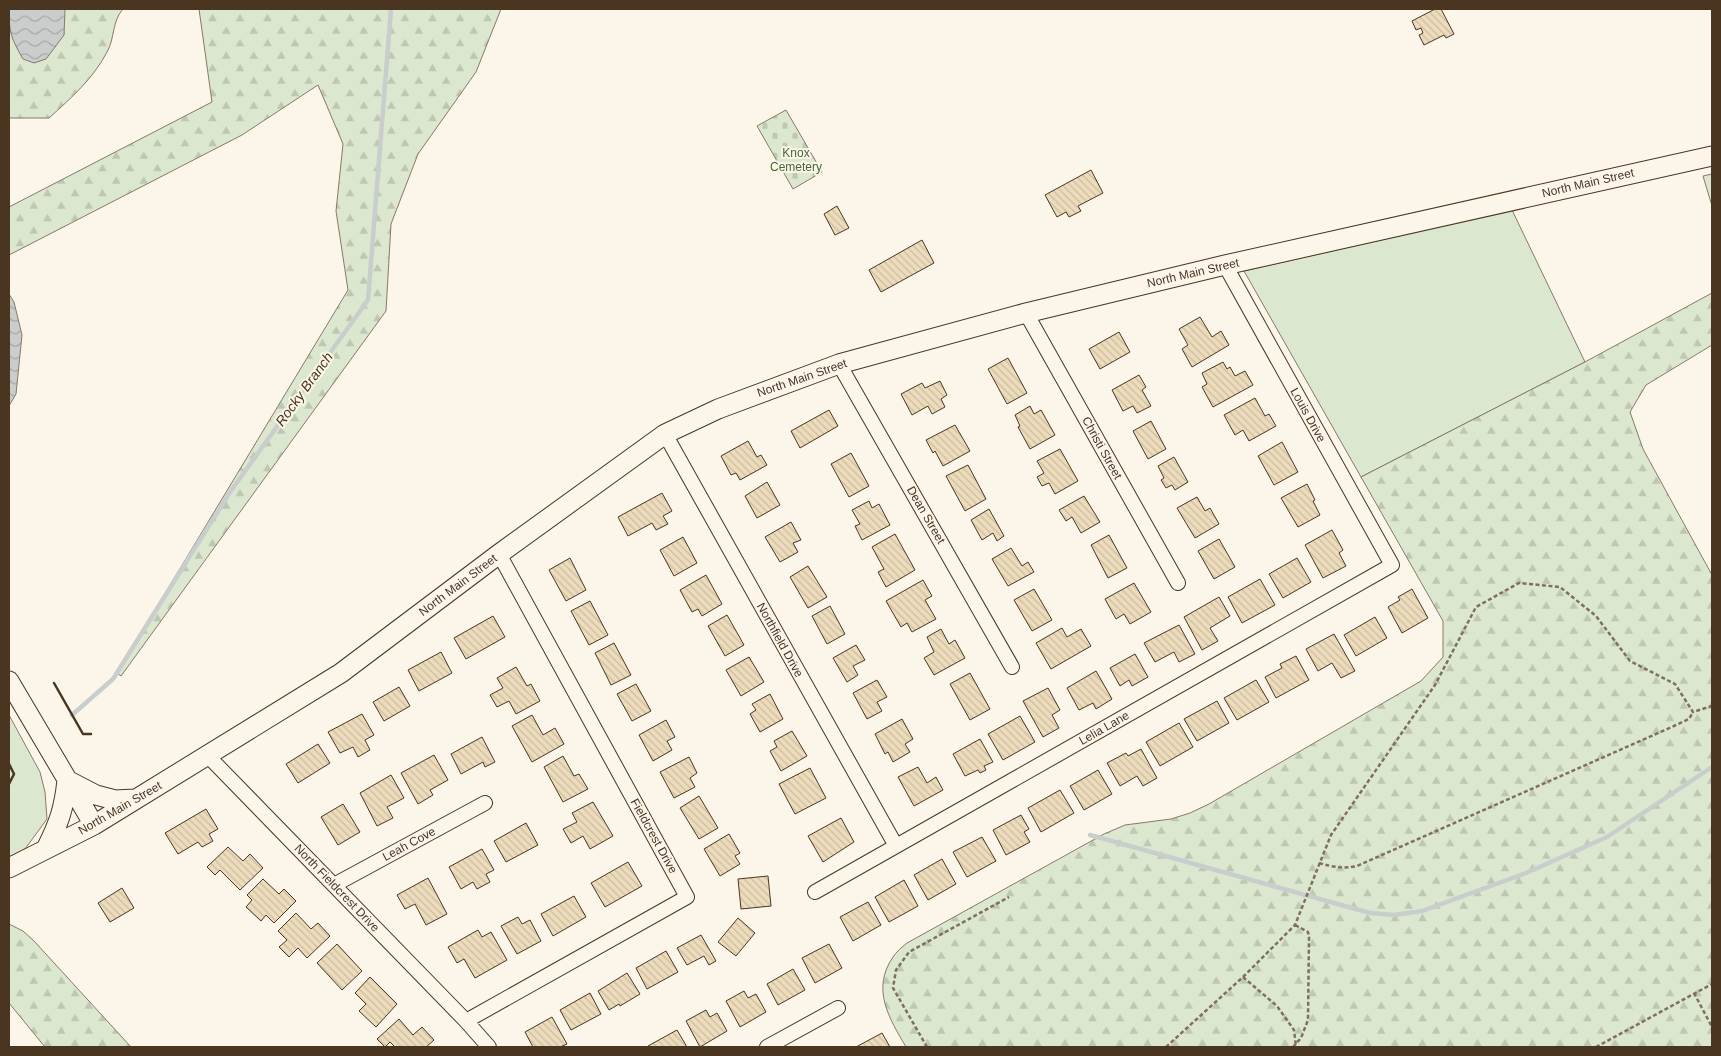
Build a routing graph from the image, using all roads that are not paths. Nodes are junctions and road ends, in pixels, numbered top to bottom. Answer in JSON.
{"nodes":[{"id":1,"x":1712,"y":156,"type":"edge"},
{"id":2,"x":1225,"y":265,"type":"junction"},
{"id":3,"x":1026,"y":313,"type":"junction"},
{"id":4,"x":839,"y":364,"type":"junction"},
{"id":5,"x":665,"y":434,"type":"junction"},
{"id":6,"x":499,"y":554,"type":"junction"},
{"id":7,"x":1392,"y":565,"type":"joint"},
{"id":8,"x":1178,"y":583,"type":"dead end"},
{"id":9,"x":1012,"y":667,"type":"dead end"},
{"id":10,"x":9,"y":681,"type":"edge"},
{"id":11,"x":208,"y":756,"type":"junction"},
{"id":12,"x":67,"y":780,"type":"junction"},
{"id":13,"x":136,"y":799,"type":"junction"},
{"id":14,"x":485,"y":803,"type":"dead end"},
{"id":15,"x":94,"y":825,"type":"junction"},
{"id":16,"x":896,"y":846,"type":"junction"},
{"id":17,"x":46,"y":849,"type":"junction"},
{"id":18,"x":9,"y":868,"type":"edge"},
{"id":19,"x":334,"y":885,"type":"junction"},
{"id":20,"x":816,"y":892,"type":"dead end"},
{"id":21,"x":838,"y":1008,"type":"dead end"},
{"id":22,"x":466,"y":1020,"type":"junction"},
{"id":23,"x":489,"y":1047,"type":"edge"},
{"id":24,"x":767,"y":1047,"type":"edge"}],
"edges":[{"from":1,"to":2,"type":"street","name":"North Main Street"},
{"from":2,"to":3,"type":"street","name":"North Main Street"},
{"from":2,"to":7,"type":"street","name":"Louis Drive"},
{"from":3,"to":4,"type":"street","name":"North Main Street"},
{"from":3,"to":8,"type":"street","name":"Christi Street"},
{"from":4,"to":5,"type":"street","name":"North Main Street"},
{"from":4,"to":9,"type":"street","name":"Dean Street"},
{"from":5,"to":6,"type":"street","name":"North Main Street"},
{"from":5,"to":16,"type":"street","name":"Northfield Drive"},
{"from":6,"to":11,"type":"street","name":"North Main Street"},
{"from":6,"to":22,"type":"street","name":"Fieldcrest Drive"},
{"from":7,"to":16,"type":"street","name":"Lelia Lane"},
{"from":10,"to":12,"type":"street"},
{"from":11,"to":13,"type":"street","name":"North Main Street"},
{"from":11,"to":19,"type":"street","name":"North Fieldcrest Drive"},
{"from":12,"to":13,"type":"street"},
{"from":12,"to":15,"type":"street"},
{"from":12,"to":17,"type":"street"},
{"from":13,"to":15,"type":"street","name":"North Main Street"},
{"from":14,"to":19,"type":"street","name":"Leah Cove"},
{"from":15,"to":17,"type":"street","name":"North Main Street"},
{"from":16,"to":20,"type":"street","name":"Lelia Lane"},
{"from":17,"to":18,"type":"street","name":"North Main Street"},
{"from":19,"to":22,"type":"street","name":"North Fieldcrest Drive"},
{"from":21,"to":24,"type":"street"},
{"from":22,"to":23,"type":"street","name":"North Fieldcrest Drive"}]}
